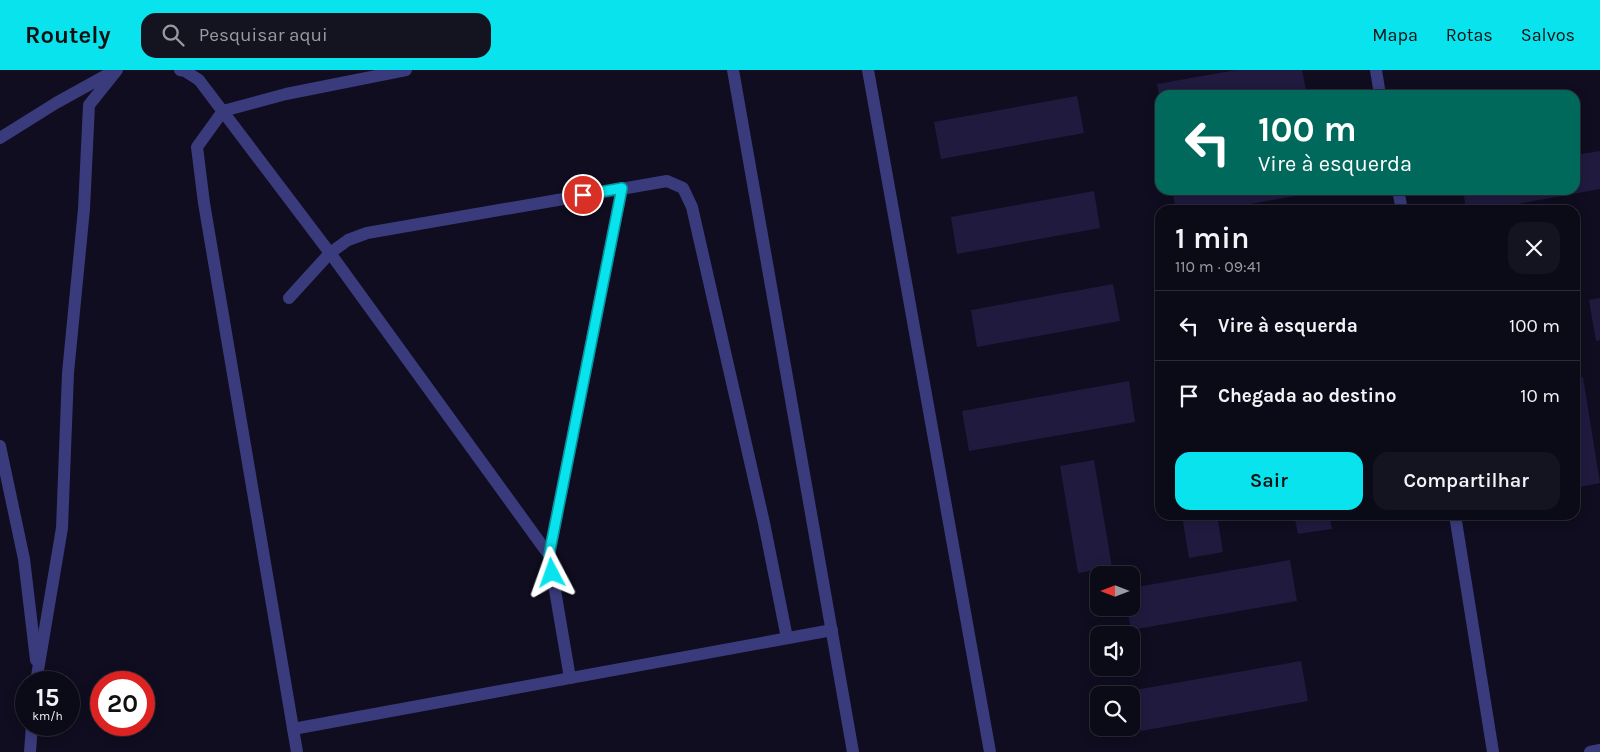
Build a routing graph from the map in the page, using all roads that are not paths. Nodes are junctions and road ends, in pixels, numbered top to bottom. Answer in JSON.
{"nodes":[{"id":1,"x":117,"y":70,"type":"edge"},
{"id":2,"x":180,"y":70,"type":"edge"},
{"id":3,"x":406,"y":70,"type":"edge"},
{"id":4,"x":733,"y":70,"type":"edge"},
{"id":5,"x":868,"y":70,"type":"edge"},
{"id":6,"x":1376,"y":70,"type":"edge"},
{"id":7,"x":1379,"y":90,"type":"edge"},
{"id":8,"x":223,"y":111,"type":"junction"},
{"id":9,"x":0,"y":138,"type":"edge"},
{"id":10,"x":622,"y":188,"type":"junction"},
{"id":11,"x":330,"y":253,"type":"junction"},
{"id":12,"x":289,"y":298,"type":"dead end"},
{"id":13,"x":0,"y":446,"type":"edge"},
{"id":14,"x":1455,"y":520,"type":"edge"},
{"id":15,"x":549,"y":555,"type":"junction"},
{"id":16,"x":832,"y":630,"type":"junction"},
{"id":17,"x":787,"y":638,"type":"junction"},
{"id":18,"x":36,"y":671,"type":"edge"},
{"id":19,"x":38,"y":671,"type":"edge"},
{"id":20,"x":570,"y":678,"type":"junction"},
{"id":21,"x":294,"y":729,"type":"junction"},
{"id":22,"x":31,"y":736,"type":"edge"},
{"id":23,"x":1600,"y":750,"type":"edge"},
{"id":24,"x":30,"y":752,"type":"edge"},
{"id":25,"x":297,"y":752,"type":"edge"},
{"id":26,"x":853,"y":752,"type":"edge"},
{"id":27,"x":990,"y":752,"type":"edge"},
{"id":28,"x":1493,"y":752,"type":"edge"},
{"id":29,"x":1590,"y":752,"type":"edge"}],
"edges":[{"from":1,"to":9,"type":"lane"},
{"from":1,"to":19,"type":"lane"},
{"from":2,"to":8,"type":"lane"},
{"from":3,"to":8,"type":"lane"},
{"from":4,"to":16,"type":"lane"},
{"from":5,"to":27,"type":"lane"},
{"from":6,"to":7,"type":"lane"},
{"from":8,"to":11,"type":"lane"},
{"from":8,"to":21,"type":"lane"},
{"from":10,"to":11,"type":"lane"},
{"from":10,"to":15,"type":"lane"},
{"from":10,"to":17,"type":"lane"},
{"from":11,"to":12,"type":"lane"},
{"from":11,"to":15,"type":"lane"},
{"from":13,"to":18,"type":"lane"},
{"from":14,"to":28,"type":"lane"},
{"from":15,"to":20,"type":"lane"},
{"from":16,"to":17,"type":"lane"},
{"from":16,"to":26,"type":"lane"},
{"from":17,"to":20,"type":"lane"},
{"from":20,"to":21,"type":"lane"},
{"from":21,"to":25,"type":"lane"},
{"from":22,"to":24,"type":"lane"},
{"from":23,"to":29,"type":"lane"}]}
